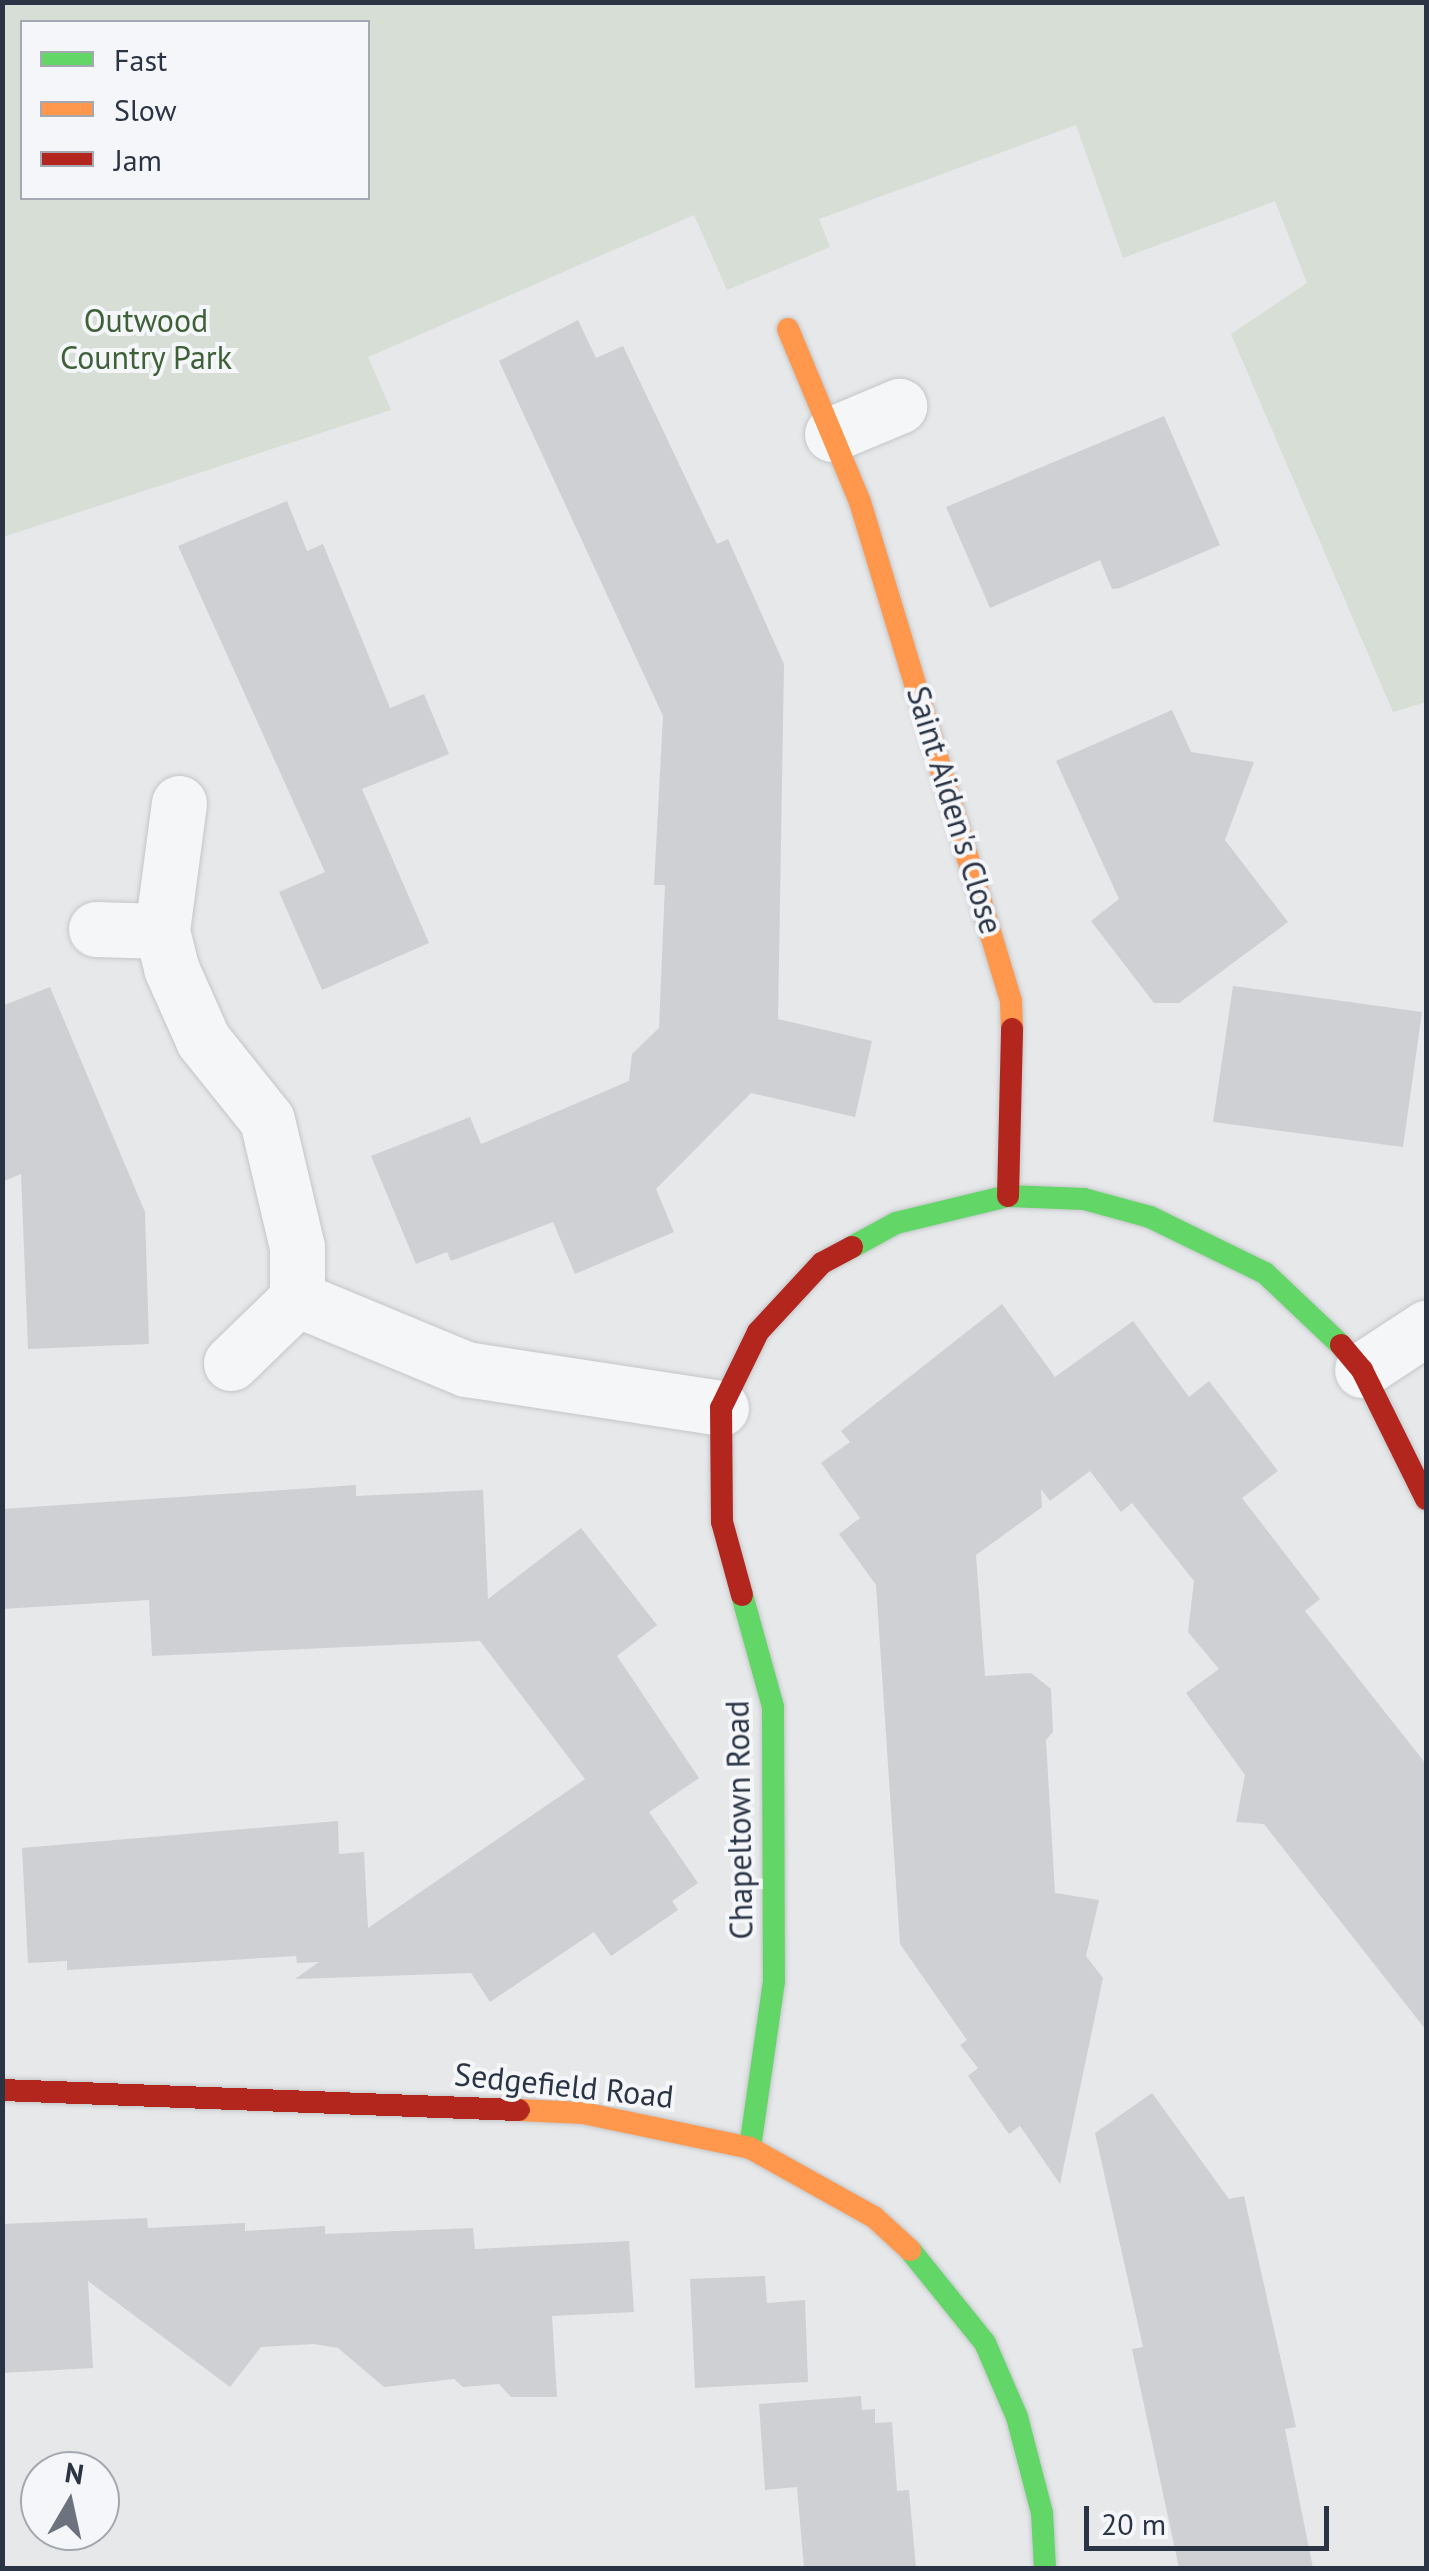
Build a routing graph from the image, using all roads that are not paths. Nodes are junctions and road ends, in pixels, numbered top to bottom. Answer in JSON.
{"nodes":[{"id":1,"x":788,"y":329,"type":"dead end"},
{"id":2,"x":899,"y":406,"type":"dead end"},
{"id":3,"x":832,"y":434,"type":"junction"},
{"id":4,"x":179,"y":802,"type":"dead end"},
{"id":5,"x":96,"y":929,"type":"dead end"},
{"id":6,"x":162,"y":931,"type":"junction"},
{"id":7,"x":1008,"y":1196,"type":"junction"},
{"id":8,"x":296,"y":1299,"type":"junction"},
{"id":9,"x":1426,"y":1328,"type":"edge"},
{"id":10,"x":230,"y":1363,"type":"dead end"},
{"id":11,"x":1362,"y":1370,"type":"junction"},
{"id":12,"x":721,"y":1408,"type":"junction"},
{"id":13,"x":1426,"y":1499,"type":"edge"},
{"id":14,"x":2,"y":2090,"type":"edge"},
{"id":15,"x":750,"y":2148,"type":"junction"},
{"id":16,"x":1044,"y":2568,"type":"edge"}],
"edges":[{"from":1,"to":3,"type":"street","name":"Saint Aiden's Close"},
{"from":2,"to":3,"type":"street"},
{"from":3,"to":7,"type":"street","name":"Saint Aiden's Close"},
{"from":4,"to":6,"type":"street"},
{"from":5,"to":6,"type":"street"},
{"from":6,"to":8,"type":"street"},
{"from":7,"to":11,"type":"street","name":"Chapeltown Road"},
{"from":7,"to":12,"type":"street","name":"Chapeltown Road"},
{"from":8,"to":10,"type":"street"},
{"from":8,"to":12,"type":"street"},
{"from":9,"to":11,"type":"street"},
{"from":11,"to":13,"type":"street","name":"Chapeltown Road"},
{"from":12,"to":15,"type":"street","name":"Chapeltown Road"},
{"from":14,"to":15,"type":"street","name":"Sedgefield Road"},
{"from":15,"to":16,"type":"street","name":"Sedgefield Road"}]}
